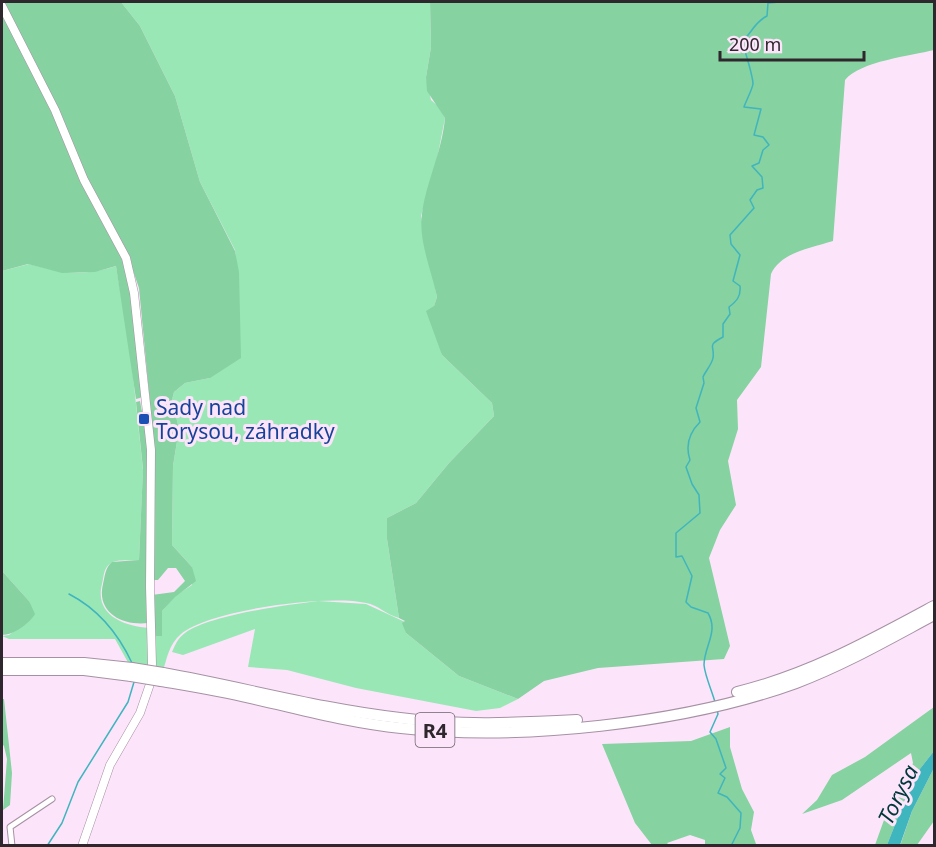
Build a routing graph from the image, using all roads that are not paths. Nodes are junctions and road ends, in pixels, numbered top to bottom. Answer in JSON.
{"nodes":[{"id":1,"x":2,"y":6,"type":"edge"},
{"id":2,"x":934,"y":606,"type":"edge"},
{"id":3,"x":934,"y":615,"type":"edge"},
{"id":4,"x":2,"y":663,"type":"edge"},
{"id":5,"x":2,"y":670,"type":"edge"},
{"id":6,"x":131,"y":672,"type":"junction"},
{"id":7,"x":715,"y":701,"type":"junction"},
{"id":8,"x":52,"y":799,"type":"dead end"},
{"id":9,"x":12,"y":846,"type":"edge"},
{"id":10,"x":82,"y":846,"type":"edge"}],
"edges":[{"from":1,"to":10,"type":"street"},
{"from":2,"to":7,"type":"highway","number":"R4"},
{"from":3,"to":7,"type":"highway","number":"R4"},
{"from":4,"to":6,"type":"highway","number":"R4"},
{"from":5,"to":6,"type":"highway","number":"R4"},
{"from":6,"to":7,"type":"highway","number":"R4","bridge":true},
{"from":8,"to":9,"type":"street"}]}
